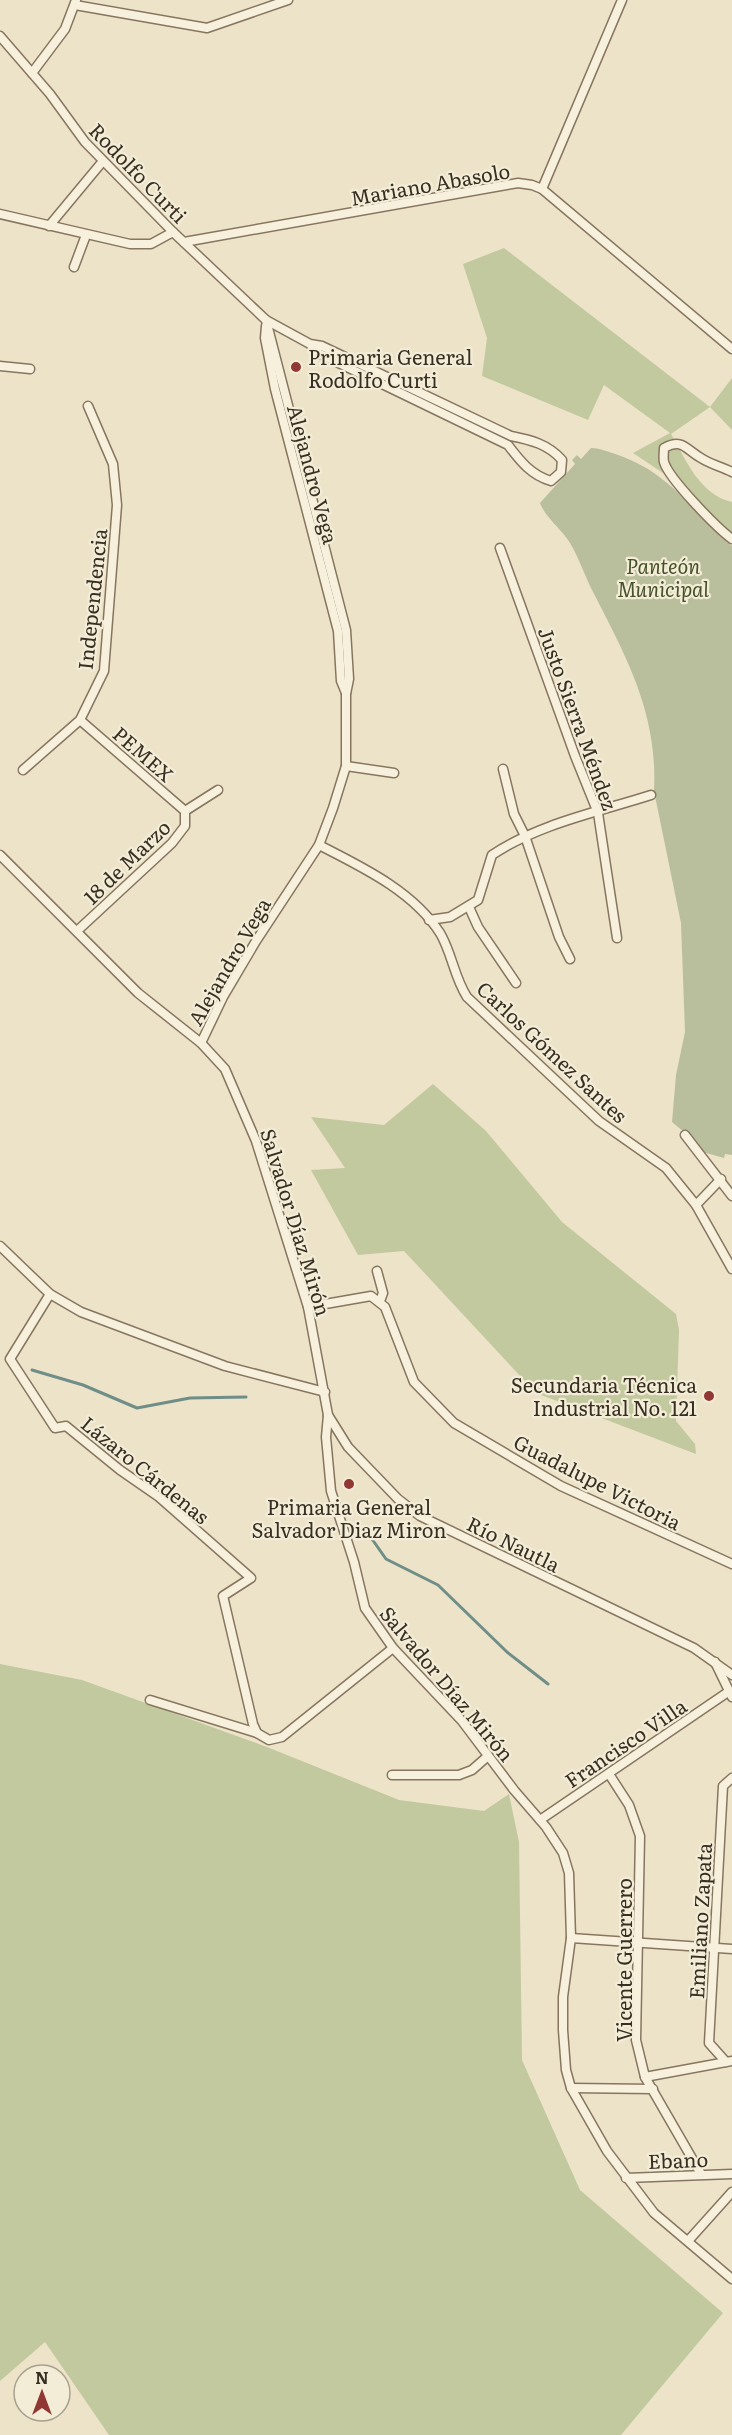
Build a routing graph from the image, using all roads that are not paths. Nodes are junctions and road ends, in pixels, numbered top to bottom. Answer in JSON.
{"nodes":[{"id":1,"x":288,"y":0,"type":"edge"},
{"id":2,"x":622,"y":0,"type":"edge"},
{"id":3,"x":76,"y":3,"type":"edge"},
{"id":4,"x":0,"y":36,"type":"edge"},
{"id":5,"x":32,"y":73,"type":"junction"},
{"id":6,"x":103,"y":161,"type":"junction"},
{"id":7,"x":542,"y":189,"type":"junction"},
{"id":8,"x":0,"y":214,"type":"edge"},
{"id":9,"x":49,"y":226,"type":"junction"},
{"id":10,"x":173,"y":232,"type":"junction"},
{"id":11,"x":86,"y":235,"type":"junction"},
{"id":12,"x":184,"y":242,"type":"junction"},
{"id":13,"x":74,"y":267,"type":"dead end"},
{"id":14,"x":266,"y":320,"type":"junction"},
{"id":15,"x":732,"y":349,"type":"edge"},
{"id":16,"x":0,"y":366,"type":"edge"},
{"id":17,"x":30,"y":369,"type":"dead end"},
{"id":18,"x":88,"y":406,"type":"dead end"},
{"id":19,"x":509,"y":441,"type":"junction"},
{"id":20,"x":303,"y":465,"type":"junction"},
{"id":21,"x":293,"y":467,"type":"junction"},
{"id":22,"x":732,"y":472,"type":"edge"},
{"id":23,"x":732,"y":539,"type":"edge"},
{"id":24,"x":500,"y":548,"type":"dead end"},
{"id":25,"x":321,"y":550,"type":"junction"},
{"id":26,"x":80,"y":720,"type":"junction"},
{"id":27,"x":346,"y":766,"type":"junction"},
{"id":28,"x":502,"y":769,"type":"dead end"},
{"id":29,"x":23,"y":770,"type":"dead end"},
{"id":30,"x":393,"y":773,"type":"dead end"},
{"id":31,"x":218,"y":790,"type":"dead end"},
{"id":32,"x":651,"y":795,"type":"dead end"},
{"id":33,"x":185,"y":811,"type":"junction"},
{"id":34,"x":598,"y":813,"type":"junction"},
{"id":35,"x":525,"y":836,"type":"junction"},
{"id":36,"x":319,"y":845,"type":"junction"},
{"id":37,"x":0,"y":855,"type":"edge"},
{"id":38,"x":469,"y":907,"type":"junction"},
{"id":39,"x":429,"y":920,"type":"junction"},
{"id":40,"x":77,"y":932,"type":"junction"},
{"id":41,"x":618,"y":938,"type":"dead end"},
{"id":42,"x":570,"y":959,"type":"dead end"},
{"id":43,"x":516,"y":983,"type":"dead end"},
{"id":44,"x":201,"y":1043,"type":"junction"},
{"id":45,"x":685,"y":1135,"type":"dead end"},
{"id":46,"x":721,"y":1179,"type":"junction"},
{"id":47,"x":732,"y":1196,"type":"edge"},
{"id":48,"x":696,"y":1205,"type":"junction"},
{"id":49,"x":0,"y":1246,"type":"edge"},
{"id":50,"x":732,"y":1269,"type":"edge"},
{"id":51,"x":377,"y":1270,"type":"dead end"},
{"id":52,"x":50,"y":1294,"type":"junction"},
{"id":53,"x":380,"y":1301,"type":"junction"},
{"id":54,"x":308,"y":1307,"type":"junction"},
{"id":55,"x":10,"y":1359,"type":"junction"},
{"id":56,"x":0,"y":1364,"type":"edge"},
{"id":57,"x":325,"y":1392,"type":"junction"},
{"id":58,"x":328,"y":1415,"type":"junction"},
{"id":59,"x":732,"y":1564,"type":"edge"},
{"id":60,"x":393,"y":1648,"type":"junction"},
{"id":61,"x":715,"y":1662,"type":"junction"},
{"id":62,"x":732,"y":1675,"type":"edge"},
{"id":63,"x":730,"y":1694,"type":"edge"},
{"id":64,"x":150,"y":1700,"type":"dead end"},
{"id":65,"x":258,"y":1733,"type":"junction"},
{"id":66,"x":488,"y":1756,"type":"junction"},
{"id":67,"x":609,"y":1774,"type":"junction"},
{"id":68,"x":392,"y":1775,"type":"dead end"},
{"id":69,"x":732,"y":1778,"type":"edge"},
{"id":70,"x":540,"y":1820,"type":"junction"},
{"id":71,"x":571,"y":1938,"type":"junction"},
{"id":72,"x":638,"y":1942,"type":"junction"},
{"id":73,"x":713,"y":1948,"type":"junction"},
{"id":74,"x":732,"y":1949,"type":"edge"},
{"id":75,"x":729,"y":2062,"type":"edge"},
{"id":76,"x":645,"y":2077,"type":"junction"},
{"id":77,"x":572,"y":2088,"type":"junction"},
{"id":78,"x":653,"y":2089,"type":"junction"},
{"id":79,"x":701,"y":2174,"type":"junction"},
{"id":80,"x":732,"y":2174,"type":"edge"},
{"id":81,"x":626,"y":2178,"type":"junction"},
{"id":82,"x":732,"y":2192,"type":"edge"},
{"id":83,"x":688,"y":2241,"type":"junction"},
{"id":84,"x":732,"y":2278,"type":"edge"}],
"edges":[{"from":1,"to":3,"type":"street"},
{"from":2,"to":7,"type":"street"},
{"from":3,"to":5,"type":"street"},
{"from":4,"to":5,"type":"street","name":"Rodolfo Curti"},
{"from":5,"to":6,"type":"street","name":"Rodolfo Curti"},
{"from":6,"to":9,"type":"street"},
{"from":6,"to":10,"type":"street","name":"Rodolfo Curti"},
{"from":7,"to":12,"type":"street","name":"Mariano Abasolo"},
{"from":7,"to":15,"type":"street","name":"Mariano Abasolo"},
{"from":8,"to":9,"type":"street"},
{"from":9,"to":11,"type":"street"},
{"from":10,"to":11,"type":"street"},
{"from":10,"to":12,"type":"street","name":"Rodolfo Curti"},
{"from":11,"to":13,"type":"street"},
{"from":12,"to":14,"type":"street","name":"Rodolfo Curti"},
{"from":14,"to":19,"type":"street","name":"Rodolfo Curti"},
{"from":14,"to":20,"type":"street","name":"Alejandro Vega"},
{"from":14,"to":21,"type":"street","name":"Alejandro Vega"},
{"from":16,"to":17,"type":"street"},
{"from":18,"to":26,"type":"street","name":"Independencia"},
{"from":19,"to":19,"type":"street","name":"Rodolfo Curti"},
{"from":20,"to":21,"type":"street"},
{"from":20,"to":25,"type":"street","name":"Alejandro Vega"},
{"from":21,"to":25,"type":"street","name":"Alejandro Vega"},
{"from":22,"to":23,"type":"street"},
{"from":24,"to":34,"type":"street","name":"Justo Sierra Méndez"},
{"from":25,"to":27,"type":"street","name":"Alejandro Vega"},
{"from":26,"to":29,"type":"street","name":"Independencia"},
{"from":26,"to":33,"type":"street","name":"PEMEX"},
{"from":27,"to":30,"type":"street"},
{"from":27,"to":36,"type":"street","name":"Alejandro Vega"},
{"from":28,"to":35,"type":"street"},
{"from":31,"to":33,"type":"street","name":"18 de Marzo"},
{"from":32,"to":34,"type":"street"},
{"from":33,"to":40,"type":"street","name":"18 de Marzo"},
{"from":34,"to":35,"type":"street"},
{"from":34,"to":41,"type":"street","name":"Justo Sierra Méndez"},
{"from":35,"to":38,"type":"street"},
{"from":35,"to":42,"type":"street"},
{"from":36,"to":39,"type":"street","name":"Carlos Gómez Santes"},
{"from":36,"to":44,"type":"street","name":"Alejandro Vega"},
{"from":37,"to":40,"type":"street","name":"Salvador Díaz Mirón"},
{"from":38,"to":39,"type":"street"},
{"from":38,"to":43,"type":"street"},
{"from":39,"to":48,"type":"street","name":"Carlos Gómez Santes"},
{"from":40,"to":44,"type":"street","name":"Salvador Díaz Mirón"},
{"from":44,"to":54,"type":"street","name":"Salvador Díaz Mirón"},
{"from":45,"to":46,"type":"street"},
{"from":46,"to":47,"type":"street"},
{"from":46,"to":48,"type":"street"},
{"from":48,"to":50,"type":"street","name":"Carlos Gómez Santes"},
{"from":49,"to":52,"type":"street"},
{"from":51,"to":53,"type":"street"},
{"from":52,"to":55,"type":"street"},
{"from":52,"to":57,"type":"street"},
{"from":53,"to":54,"type":"street"},
{"from":53,"to":59,"type":"street","name":"Guadalupe Victoria"},
{"from":54,"to":57,"type":"street","name":"Salvador Díaz Mirón"},
{"from":55,"to":56,"type":"street"},
{"from":55,"to":65,"type":"street","name":"Lázaro Cárdenas"},
{"from":57,"to":58,"type":"street","name":"Salvador Díaz Mirón"},
{"from":58,"to":60,"type":"street","name":"Salvador Díaz Mirón"},
{"from":58,"to":61,"type":"street","name":"Río Nautla"},
{"from":60,"to":65,"type":"street"},
{"from":60,"to":66,"type":"street","name":"Salvador Díaz Mirón"},
{"from":61,"to":62,"type":"street","name":"Río Nautla"},
{"from":61,"to":63,"type":"street"},
{"from":63,"to":67,"type":"street","name":"Francisco Villa"},
{"from":64,"to":65,"type":"street"},
{"from":66,"to":68,"type":"street"},
{"from":66,"to":70,"type":"street","name":"Salvador Díaz Mirón"},
{"from":67,"to":70,"type":"street","name":"Francisco Villa"},
{"from":67,"to":72,"type":"street","name":"Vicente Guerrero"},
{"from":69,"to":73,"type":"street","name":"Emiliano Zapata"},
{"from":70,"to":71,"type":"street","name":"Salvador Díaz Mirón"},
{"from":71,"to":72,"type":"street"},
{"from":71,"to":77,"type":"street","name":"Salvador Díaz Mirón"},
{"from":72,"to":73,"type":"street"},
{"from":72,"to":76,"type":"street","name":"Vicente Guerrero"},
{"from":73,"to":74,"type":"street"},
{"from":73,"to":75,"type":"street","name":"Emiliano Zapata"},
{"from":75,"to":76,"type":"street"},
{"from":76,"to":78,"type":"street","name":"Vicente Guerrero"},
{"from":77,"to":78,"type":"street"},
{"from":77,"to":81,"type":"street","name":"Salvador Díaz Mirón"},
{"from":78,"to":79,"type":"street","name":"Vicente Guerrero"},
{"from":79,"to":80,"type":"street","name":"Ebano"},
{"from":79,"to":81,"type":"street","name":"Ebano"},
{"from":81,"to":83,"type":"street","name":"Salvador Díaz Mirón"},
{"from":82,"to":83,"type":"street"},
{"from":83,"to":84,"type":"street","name":"Salvador Díaz Mirón"}]}
